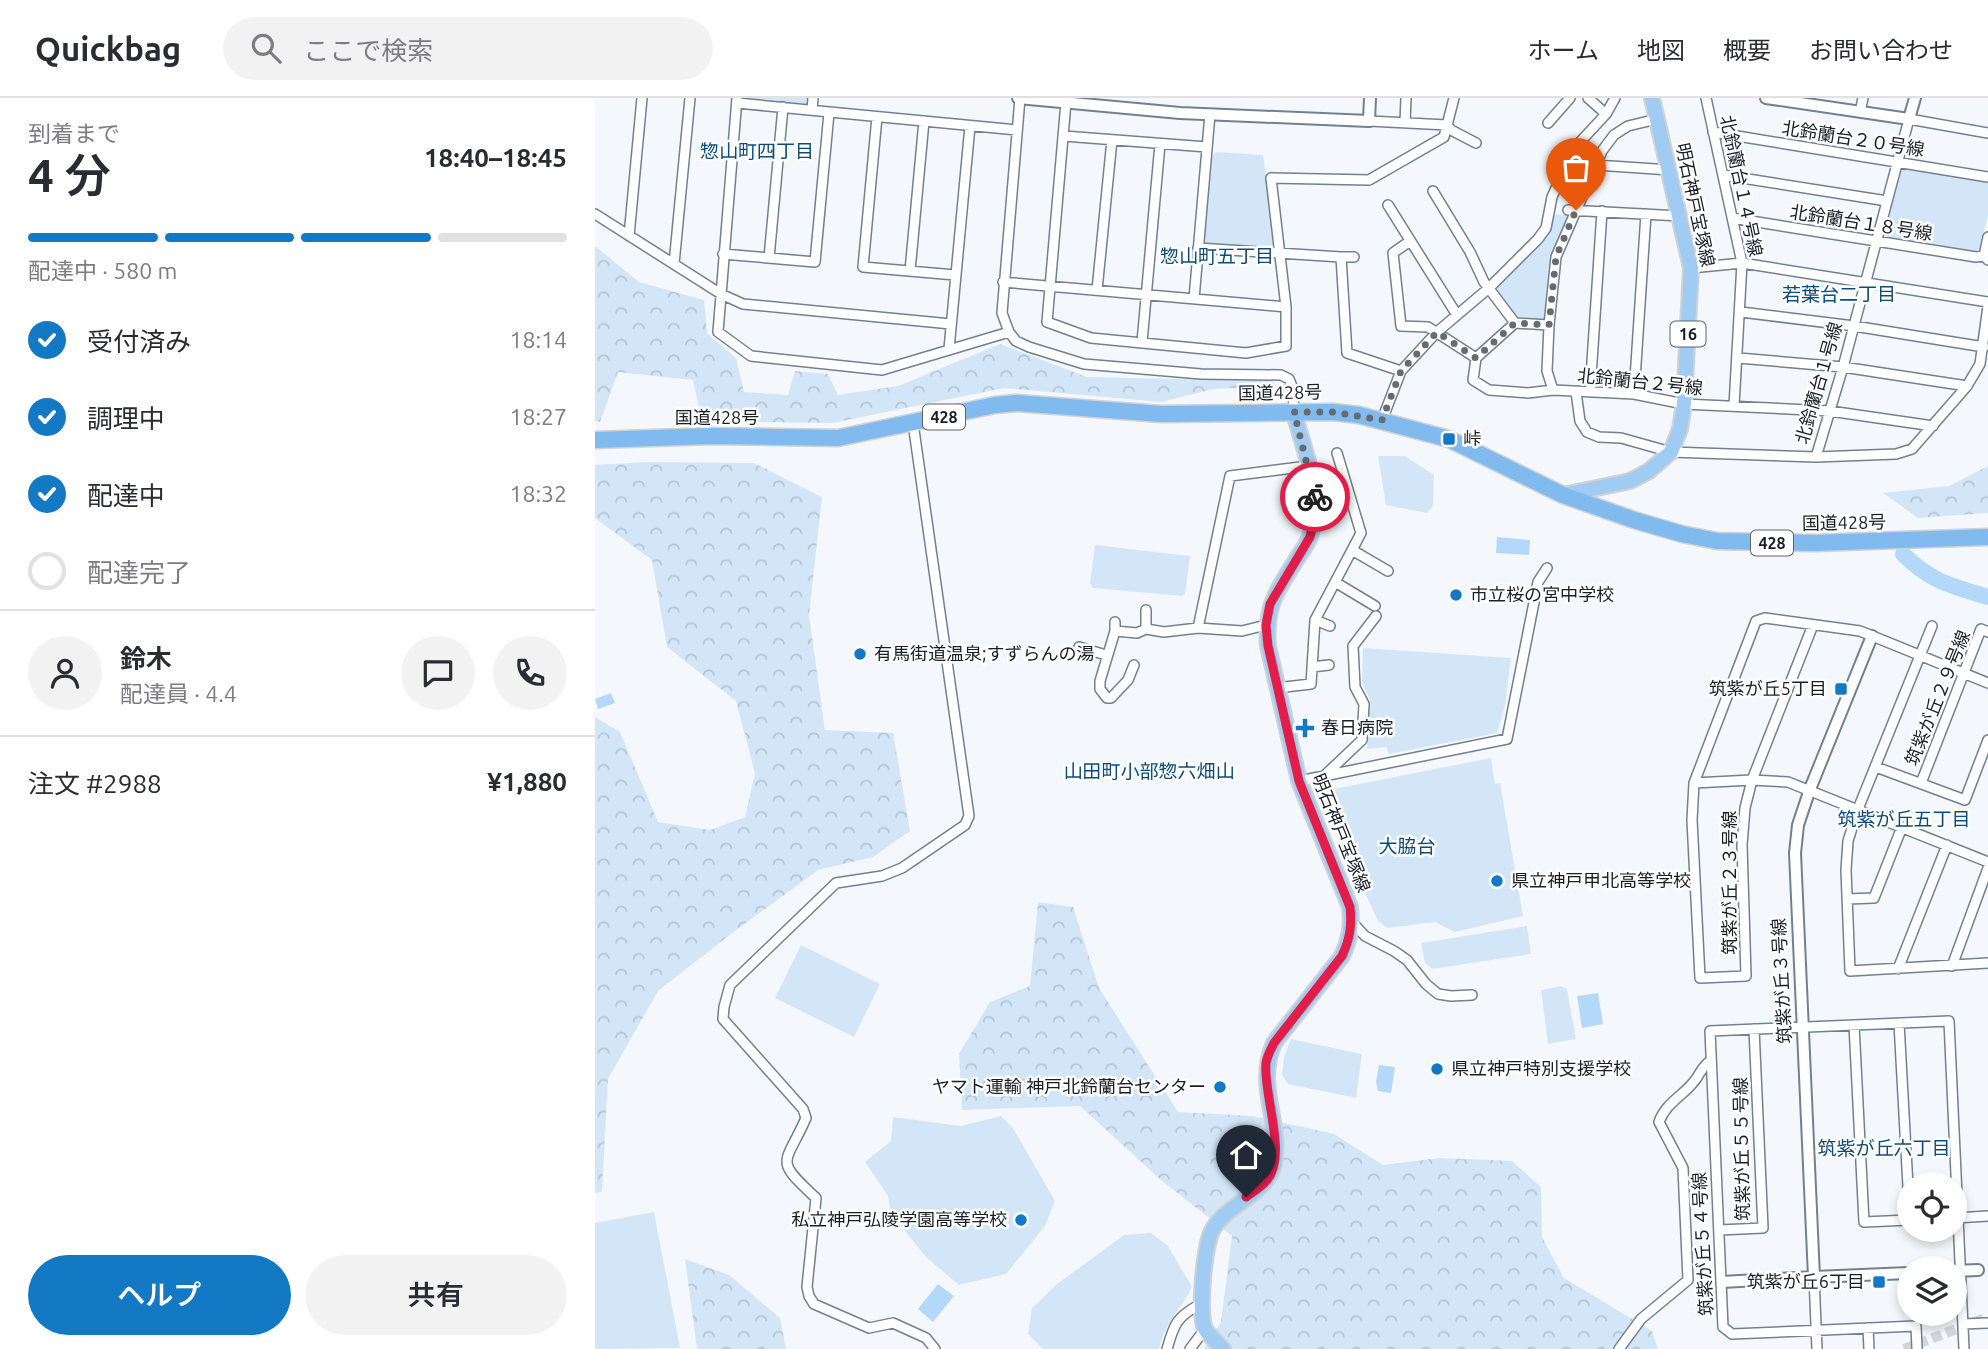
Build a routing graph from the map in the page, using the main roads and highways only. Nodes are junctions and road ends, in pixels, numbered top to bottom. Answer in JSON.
{"nodes":[{"id":1,"x":1652,"y":98,"type":"edge"},
{"id":2,"x":1294,"y":412,"type":"junction"},
{"id":3,"x":595,"y":440,"type":"edge"},
{"id":4,"x":1563,"y":495,"type":"junction"},
{"id":5,"x":1988,"y":537,"type":"edge"},
{"id":6,"x":1223,"y":1349,"type":"edge"}],
"edges":[{"from":1,"to":4,"type":"main road","name":"明石神戸宝塚線","number":"16"},
{"from":2,"to":3,"type":"highway","name":"国道428号","number":"428"},
{"from":2,"to":4,"type":"highway","name":"国道428号","number":"428"},
{"from":2,"to":6,"type":"main road","name":"明石神戸宝塚線"},
{"from":4,"to":5,"type":"highway","name":"国道428号","number":"428"}]}
